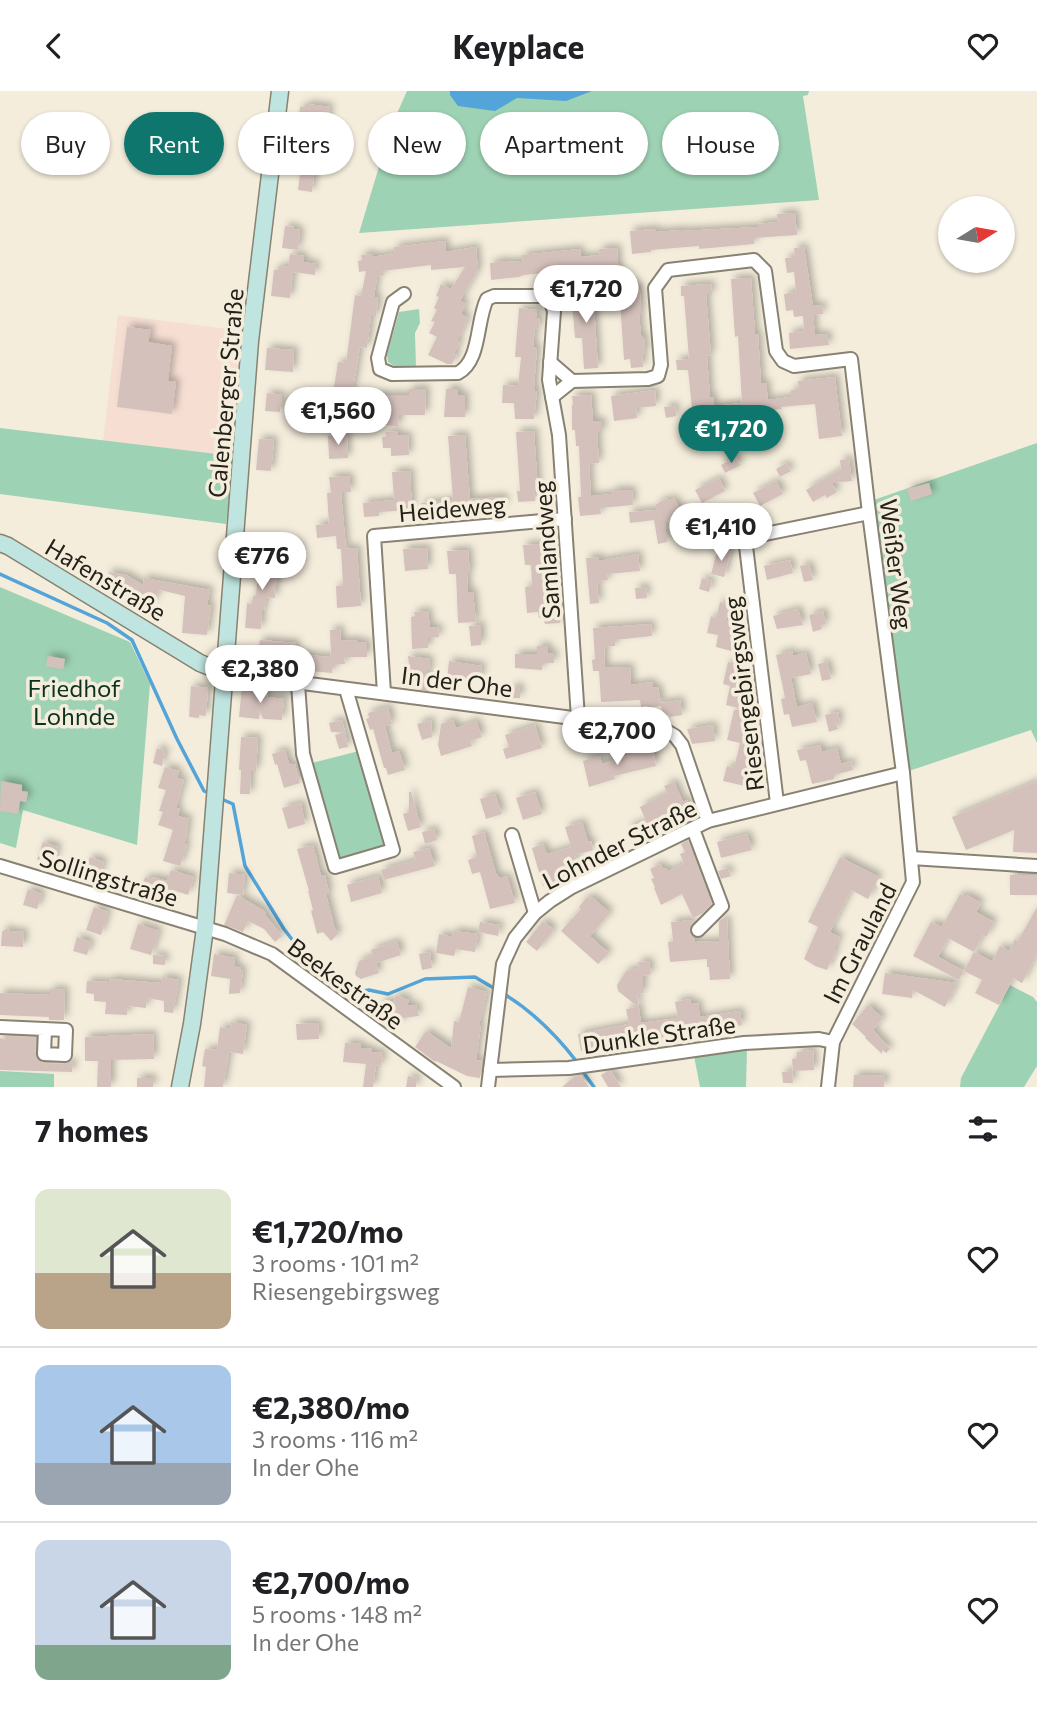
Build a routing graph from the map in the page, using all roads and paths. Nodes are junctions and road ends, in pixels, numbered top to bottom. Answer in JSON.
{"nodes":[{"id":1,"x":280,"y":91,"type":"edge"},
{"id":2,"x":404,"y":294,"type":"dead end"},
{"id":3,"x":550,"y":362,"type":"junction"},
{"id":4,"x":572,"y":381,"type":"junction"},
{"id":5,"x":552,"y":397,"type":"junction"},
{"id":6,"x":869,"y":513,"type":"junction"},
{"id":7,"x":565,"y":519,"type":"junction"},
{"id":8,"x":679,"y":533,"type":"dead end"},
{"id":9,"x":745,"y":538,"type":"junction"},
{"id":10,"x":0,"y":543,"type":"edge"},
{"id":11,"x":225,"y":673,"type":"junction"},
{"id":12,"x":298,"y":684,"type":"junction"},
{"id":13,"x":346,"y":689,"type":"junction"},
{"id":14,"x":384,"y":693,"type":"junction"},
{"id":15,"x":578,"y":718,"type":"junction"},
{"id":16,"x":903,"y":773,"type":"junction"},
{"id":17,"x":777,"y":803,"type":"junction"},
{"id":18,"x":708,"y":821,"type":"junction"},
{"id":19,"x":693,"y":829,"type":"junction"},
{"id":20,"x":512,"y":835,"type":"dead end"},
{"id":21,"x":911,"y":858,"type":"junction"},
{"id":22,"x":0,"y":866,"type":"edge"},
{"id":23,"x":1037,"y":866,"type":"edge"},
{"id":24,"x":535,"y":913,"type":"junction"},
{"id":25,"x":205,"y":928,"type":"junction"},
{"id":26,"x":698,"y":930,"type":"dead end"},
{"id":27,"x":0,"y":1027,"type":"edge"},
{"id":28,"x":45,"y":1029,"type":"dead end"},
{"id":29,"x":834,"y":1042,"type":"junction"},
{"id":30,"x":490,"y":1070,"type":"junction"},
{"id":31,"x":180,"y":1087,"type":"edge"},
{"id":32,"x":454,"y":1087,"type":"edge"},
{"id":33,"x":488,"y":1087,"type":"edge"},
{"id":34,"x":828,"y":1087,"type":"edge"}],
"edges":[{"from":1,"to":11,"type":"street","name":"Calenberger Straße"},
{"from":2,"to":3,"type":"street","name":"Samlandweg"},
{"from":3,"to":4,"type":"street"},
{"from":3,"to":5,"type":"street","name":"Samlandweg"},
{"from":4,"to":5,"type":"street"},
{"from":4,"to":6,"type":"street","name":"Weißer Weg"},
{"from":5,"to":7,"type":"street","name":"Samlandweg"},
{"from":6,"to":9,"type":"street"},
{"from":6,"to":16,"type":"street","name":"Weißer Weg"},
{"from":7,"to":14,"type":"street","name":"Heideweg"},
{"from":7,"to":15,"type":"street","name":"Samlandweg"},
{"from":8,"to":9,"type":"street"},
{"from":9,"to":17,"type":"street","name":"Riesengebirgsweg"},
{"from":10,"to":11,"type":"street","name":"Hafenstraße"},
{"from":11,"to":12,"type":"street","name":"In der Ohe"},
{"from":11,"to":25,"type":"street","name":"Calenberger Straße"},
{"from":12,"to":13,"type":"street","name":"In der Ohe"},
{"from":12,"to":13,"type":"street"},
{"from":13,"to":14,"type":"street","name":"In der Ohe"},
{"from":14,"to":15,"type":"street","name":"In der Ohe"},
{"from":15,"to":18,"type":"street","name":"In der Ohe"},
{"from":16,"to":17,"type":"street","name":"Lohnder Straße"},
{"from":16,"to":21,"type":"street","name":"Im Grauland"},
{"from":17,"to":18,"type":"street","name":"Lohnder Straße"},
{"from":18,"to":19,"type":"street","name":"Lohnder Straße"},
{"from":19,"to":24,"type":"street","name":"Lohnder Straße"},
{"from":19,"to":26,"type":"street"},
{"from":20,"to":24,"type":"street"},
{"from":21,"to":23,"type":"street"},
{"from":21,"to":29,"type":"street","name":"Im Grauland"},
{"from":22,"to":25,"type":"street","name":"Sollingstraße"},
{"from":24,"to":30,"type":"street","name":"Lohnder Straße"},
{"from":25,"to":31,"type":"street"},
{"from":25,"to":32,"type":"street","name":"Beekestraße"},
{"from":27,"to":28,"type":"street"},
{"from":29,"to":30,"type":"street","name":"Dunkle Straße"},
{"from":29,"to":34,"type":"street","name":"Im Grauland"},
{"from":30,"to":33,"type":"street","name":"Lohnder Straße"}]}
